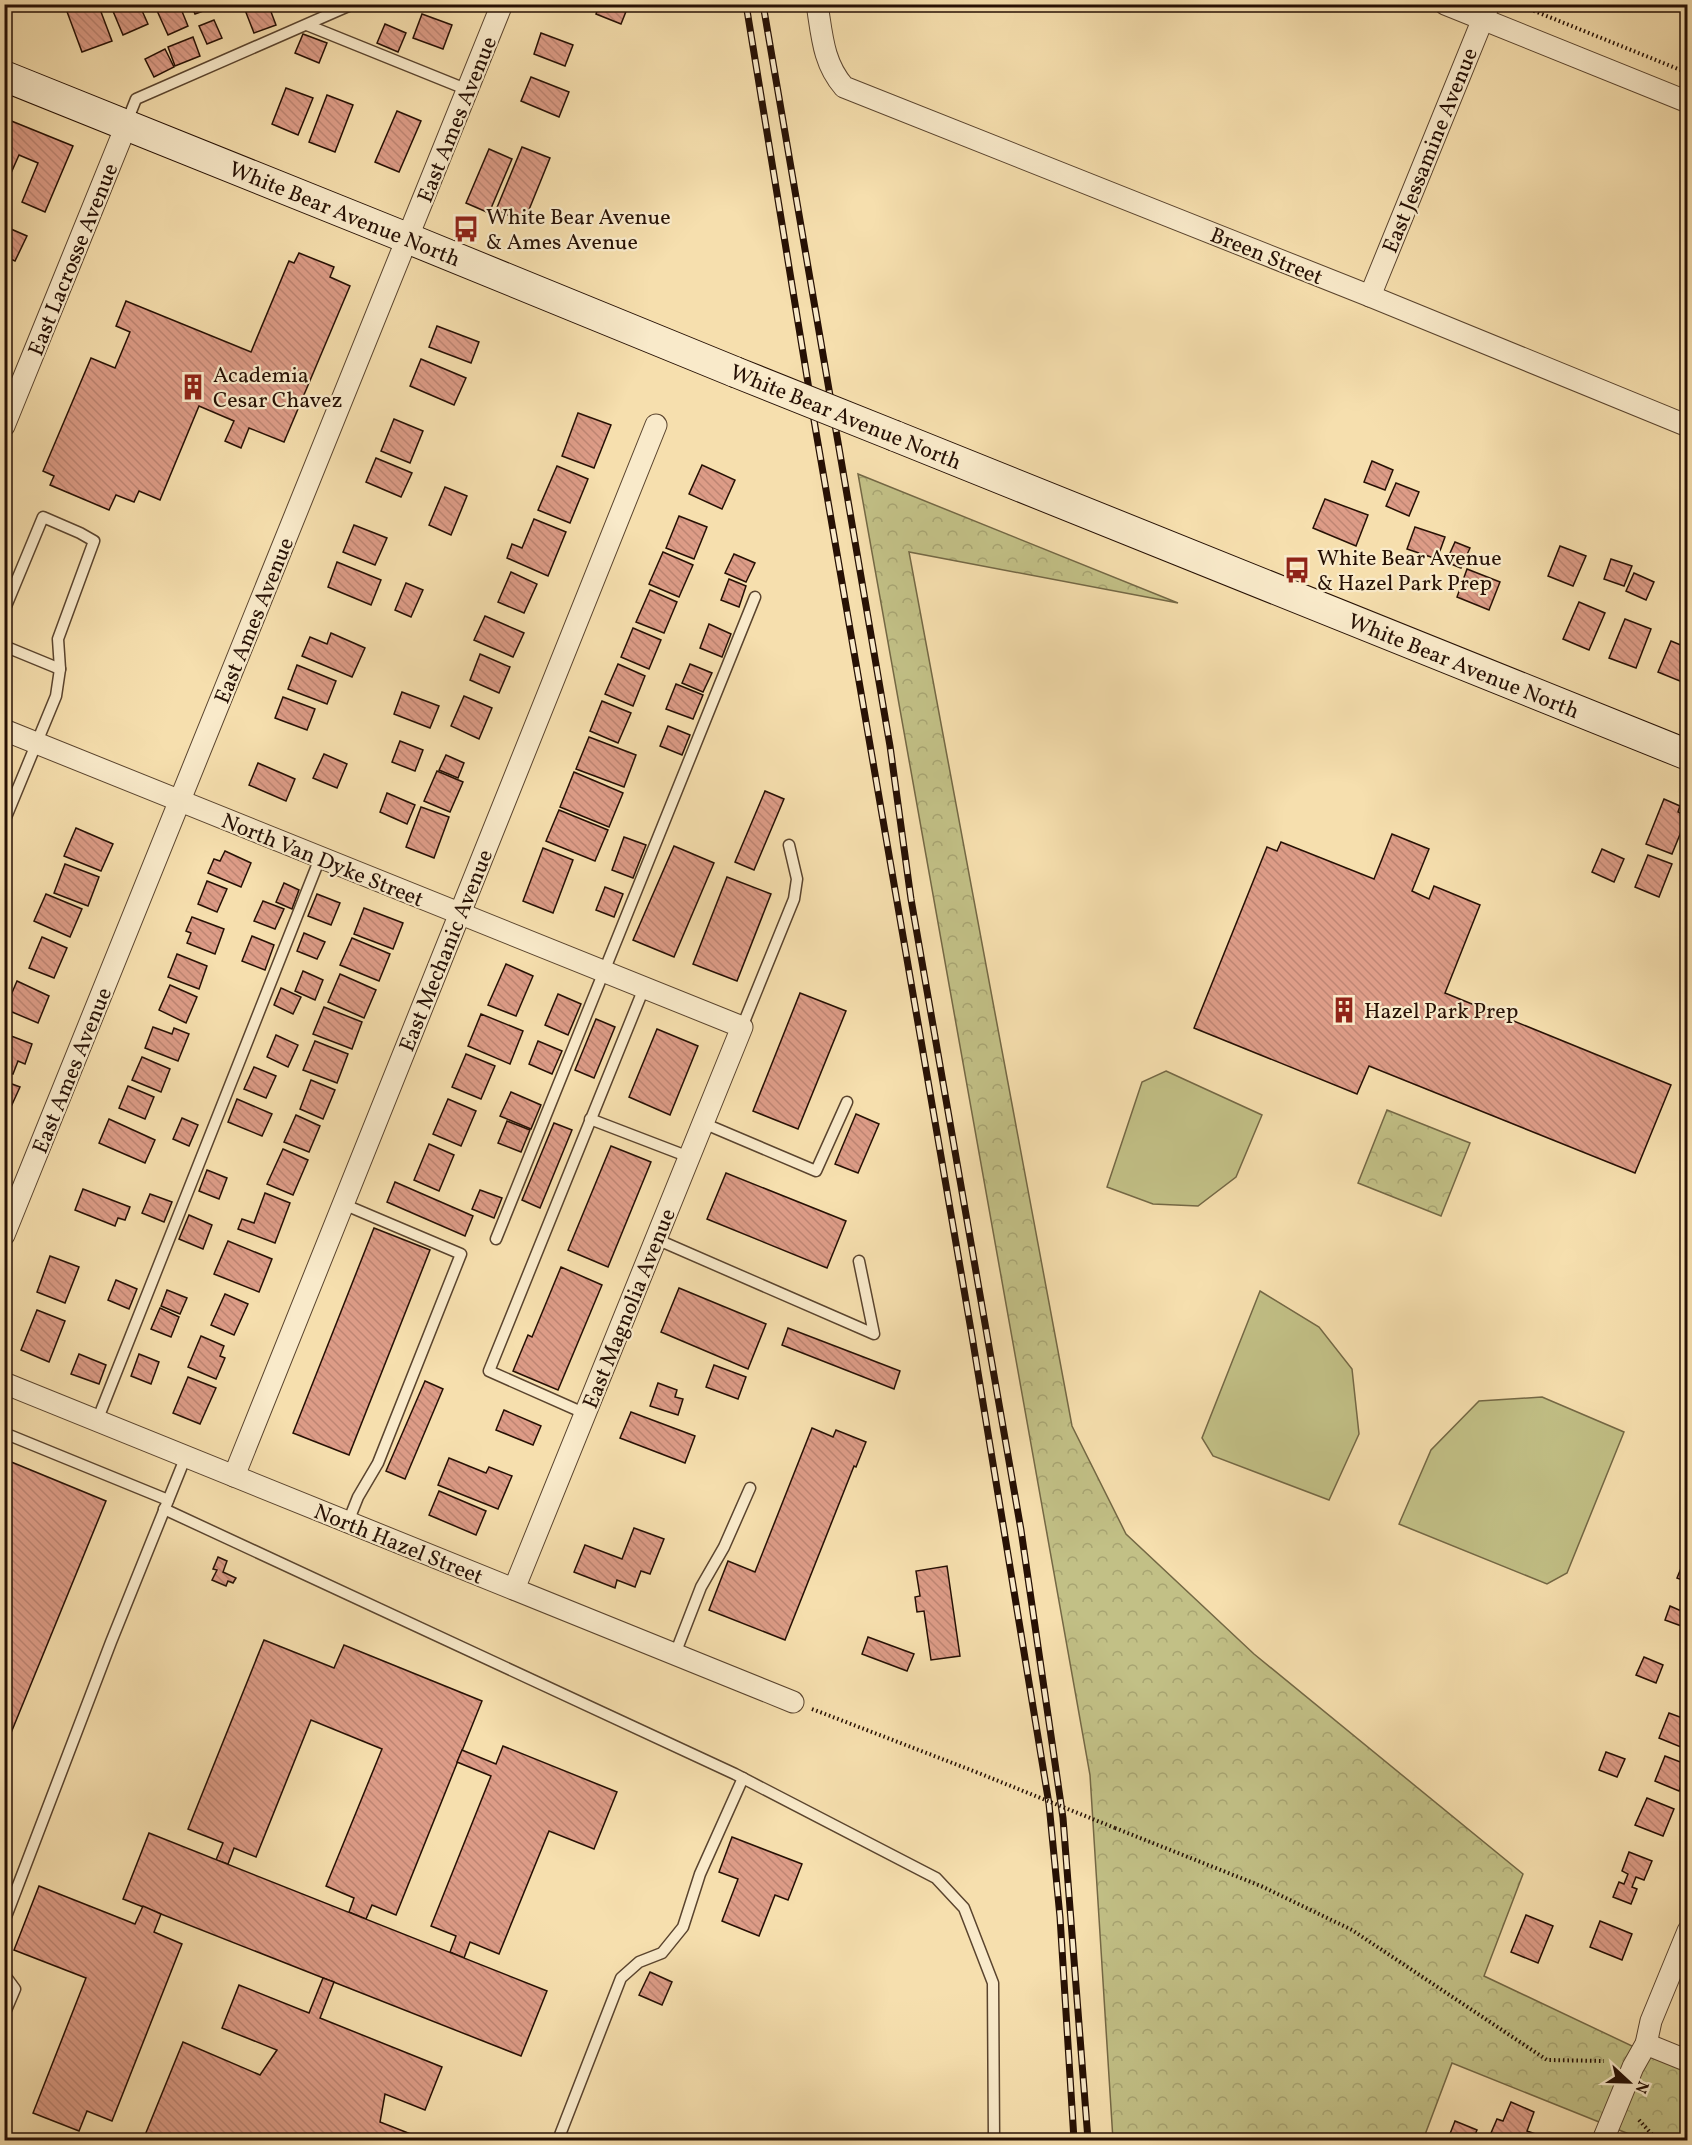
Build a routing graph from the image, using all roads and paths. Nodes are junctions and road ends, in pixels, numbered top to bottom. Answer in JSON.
{"nodes":[{"id":1,"x":353,"y":4,"type":"edge"},
{"id":2,"x":502,"y":4,"type":"edge"},
{"id":3,"x":817,"y":4,"type":"edge"},
{"id":4,"x":1445,"y":4,"type":"edge"},
{"id":5,"x":1517,"y":4,"type":"edge"},
{"id":6,"x":1485,"y":12,"type":"edge"},
{"id":7,"x":307,"y":25,"type":"junction"},
{"id":8,"x":1688,"y":73,"type":"edge"},
{"id":9,"x":4,"y":76,"type":"edge"},
{"id":10,"x":468,"y":90,"type":"junction"},
{"id":11,"x":1688,"y":102,"type":"edge"},
{"id":12,"x":126,"y":126,"type":"junction"},
{"id":13,"x":407,"y":238,"type":"junction"},
{"id":14,"x":1370,"y":296,"type":"junction"},
{"id":15,"x":656,"y":425,"type":"dead end"},
{"id":16,"x":4,"y":426,"type":"edge"},
{"id":17,"x":1688,"y":426,"type":"edge"},
{"id":18,"x":755,"y":597,"type":"dead end"},
{"id":19,"x":4,"y":611,"type":"edge"},
{"id":20,"x":4,"y":646,"type":"edge"},
{"id":21,"x":60,"y":669,"type":"junction"},
{"id":22,"x":4,"y":730,"type":"edge"},
{"id":23,"x":36,"y":743,"type":"junction"},
{"id":24,"x":1688,"y":755,"type":"edge"},
{"id":25,"x":180,"y":801,"type":"junction"},
{"id":26,"x":4,"y":822,"type":"edge"},
{"id":27,"x":789,"y":845,"type":"dead end"},
{"id":28,"x":320,"y":858,"type":"junction"},
{"id":29,"x":460,"y":914,"type":"junction"},
{"id":30,"x":605,"y":972,"type":"junction"},
{"id":31,"x":644,"y":988,"type":"junction"},
{"id":32,"x":742,"y":1027,"type":"junction"},
{"id":33,"x":847,"y":1102,"type":"dead end"},
{"id":34,"x":590,"y":1119,"type":"junction"},
{"id":35,"x":703,"y":1123,"type":"junction"},
{"id":36,"x":689,"y":1157,"type":"junction"},
{"id":37,"x":343,"y":1204,"type":"junction"},
{"id":38,"x":4,"y":1235,"type":"edge"},
{"id":39,"x":496,"y":1239,"type":"dead end"},
{"id":40,"x":656,"y":1239,"type":"junction"},
{"id":41,"x":859,"y":1261,"type":"dead end"},
{"id":42,"x":4,"y":1383,"type":"edge"},
{"id":43,"x":586,"y":1414,"type":"junction"},
{"id":44,"x":97,"y":1421,"type":"junction"},
{"id":45,"x":4,"y":1433,"type":"edge"},
{"id":46,"x":186,"y":1456,"type":"junction"},
{"id":47,"x":234,"y":1476,"type":"junction"},
{"id":48,"x":750,"y":1488,"type":"dead end"},
{"id":49,"x":166,"y":1504,"type":"junction"},
{"id":50,"x":348,"y":1522,"type":"junction"},
{"id":51,"x":514,"y":1589,"type":"junction"},
{"id":52,"x":675,"y":1654,"type":"junction"},
{"id":53,"x":793,"y":1702,"type":"joint"},
{"id":54,"x":742,"y":1779,"type":"junction"},
{"id":55,"x":4,"y":1922,"type":"edge"},
{"id":56,"x":1688,"y":1931,"type":"edge"},
{"id":57,"x":4,"y":1974,"type":"edge"},
{"id":58,"x":4,"y":2015,"type":"edge"},
{"id":59,"x":1646,"y":2044,"type":"junction"},
{"id":60,"x":1604,"y":2061,"type":"dead end"},
{"id":61,"x":1688,"y":2061,"type":"edge"},
{"id":62,"x":1639,"y":2120,"type":"dead end"},
{"id":63,"x":558,"y":2140,"type":"edge"},
{"id":64,"x":993,"y":2140,"type":"edge"},
{"id":65,"x":1603,"y":2140,"type":"edge"},
{"id":66,"x":1657,"y":2140,"type":"edge"}],
"edges":[{"from":1,"to":7,"type":"lane"},
{"from":2,"to":10,"type":"street","name":"East Ames Avenue"},
{"from":3,"to":14,"type":"street","name":"Breen Street"},
{"from":4,"to":6,"type":"street"},
{"from":5,"to":8,"type":"path"},
{"from":6,"to":11,"type":"street"},
{"from":6,"to":14,"type":"street","name":"East Jessamine Avenue"},
{"from":7,"to":10,"type":"lane"},
{"from":7,"to":12,"type":"lane"},
{"from":9,"to":12,"type":"main road","name":"White Bear Avenue North"},
{"from":10,"to":13,"type":"street","name":"East Ames Avenue"},
{"from":12,"to":13,"type":"main road","name":"White Bear Avenue North"},
{"from":12,"to":16,"type":"street","name":"East Lacrosse Avenue"},
{"from":13,"to":24,"type":"main road","name":"White Bear Avenue North","bridge":true},
{"from":13,"to":25,"type":"street","name":"East Ames Avenue"},
{"from":14,"to":17,"type":"street","name":"Breen Street"},
{"from":15,"to":29,"type":"street","name":"East Mechanic Avenue"},
{"from":18,"to":30,"type":"lane"},
{"from":19,"to":21,"type":"lane"},
{"from":20,"to":21,"type":"lane"},
{"from":21,"to":23,"type":"lane"},
{"from":22,"to":23,"type":"street","name":"North Van Dyke Street"},
{"from":23,"to":25,"type":"street","name":"North Van Dyke Street"},
{"from":23,"to":26,"type":"lane"},
{"from":25,"to":28,"type":"street","name":"North Van Dyke Street"},
{"from":25,"to":38,"type":"street","name":"East Ames Avenue"},
{"from":27,"to":32,"type":"lane"},
{"from":28,"to":29,"type":"street","name":"North Van Dyke Street"},
{"from":28,"to":44,"type":"lane"},
{"from":29,"to":30,"type":"street","name":"North Van Dyke Street"},
{"from":29,"to":37,"type":"street","name":"East Mechanic Avenue"},
{"from":30,"to":31,"type":"street","name":"North Van Dyke Street"},
{"from":30,"to":39,"type":"lane"},
{"from":31,"to":32,"type":"street","name":"North Van Dyke Street"},
{"from":31,"to":34,"type":"lane"},
{"from":32,"to":35,"type":"street","name":"East Magnolia Avenue"},
{"from":33,"to":35,"type":"lane"},
{"from":34,"to":36,"type":"lane"},
{"from":34,"to":43,"type":"lane"},
{"from":35,"to":36,"type":"street","name":"East Magnolia Avenue"},
{"from":36,"to":40,"type":"street","name":"East Magnolia Avenue"},
{"from":37,"to":47,"type":"street","name":"East Mechanic Avenue"},
{"from":37,"to":50,"type":"lane"},
{"from":40,"to":41,"type":"lane"},
{"from":40,"to":43,"type":"street","name":"East Magnolia Avenue"},
{"from":42,"to":44,"type":"street","name":"North Hazel Street"},
{"from":43,"to":51,"type":"street","name":"East Magnolia Avenue"},
{"from":44,"to":46,"type":"street","name":"North Hazel Street"},
{"from":45,"to":49,"type":"lane"},
{"from":46,"to":47,"type":"street","name":"North Hazel Street"},
{"from":46,"to":49,"type":"lane"},
{"from":47,"to":50,"type":"street","name":"North Hazel Street"},
{"from":48,"to":52,"type":"lane"},
{"from":49,"to":54,"type":"lane"},
{"from":49,"to":55,"type":"lane"},
{"from":50,"to":51,"type":"street","name":"North Hazel Street"},
{"from":51,"to":52,"type":"street","name":"North Hazel Street"},
{"from":52,"to":53,"type":"street","name":"North Hazel Street"},
{"from":53,"to":60,"type":"path","bridge":true},
{"from":54,"to":63,"type":"lane"},
{"from":54,"to":64,"type":"lane"},
{"from":56,"to":59,"type":"street"},
{"from":57,"to":58,"type":"lane"},
{"from":59,"to":61,"type":"street"},
{"from":59,"to":65,"type":"street"},
{"from":62,"to":66,"type":"path"}]}
